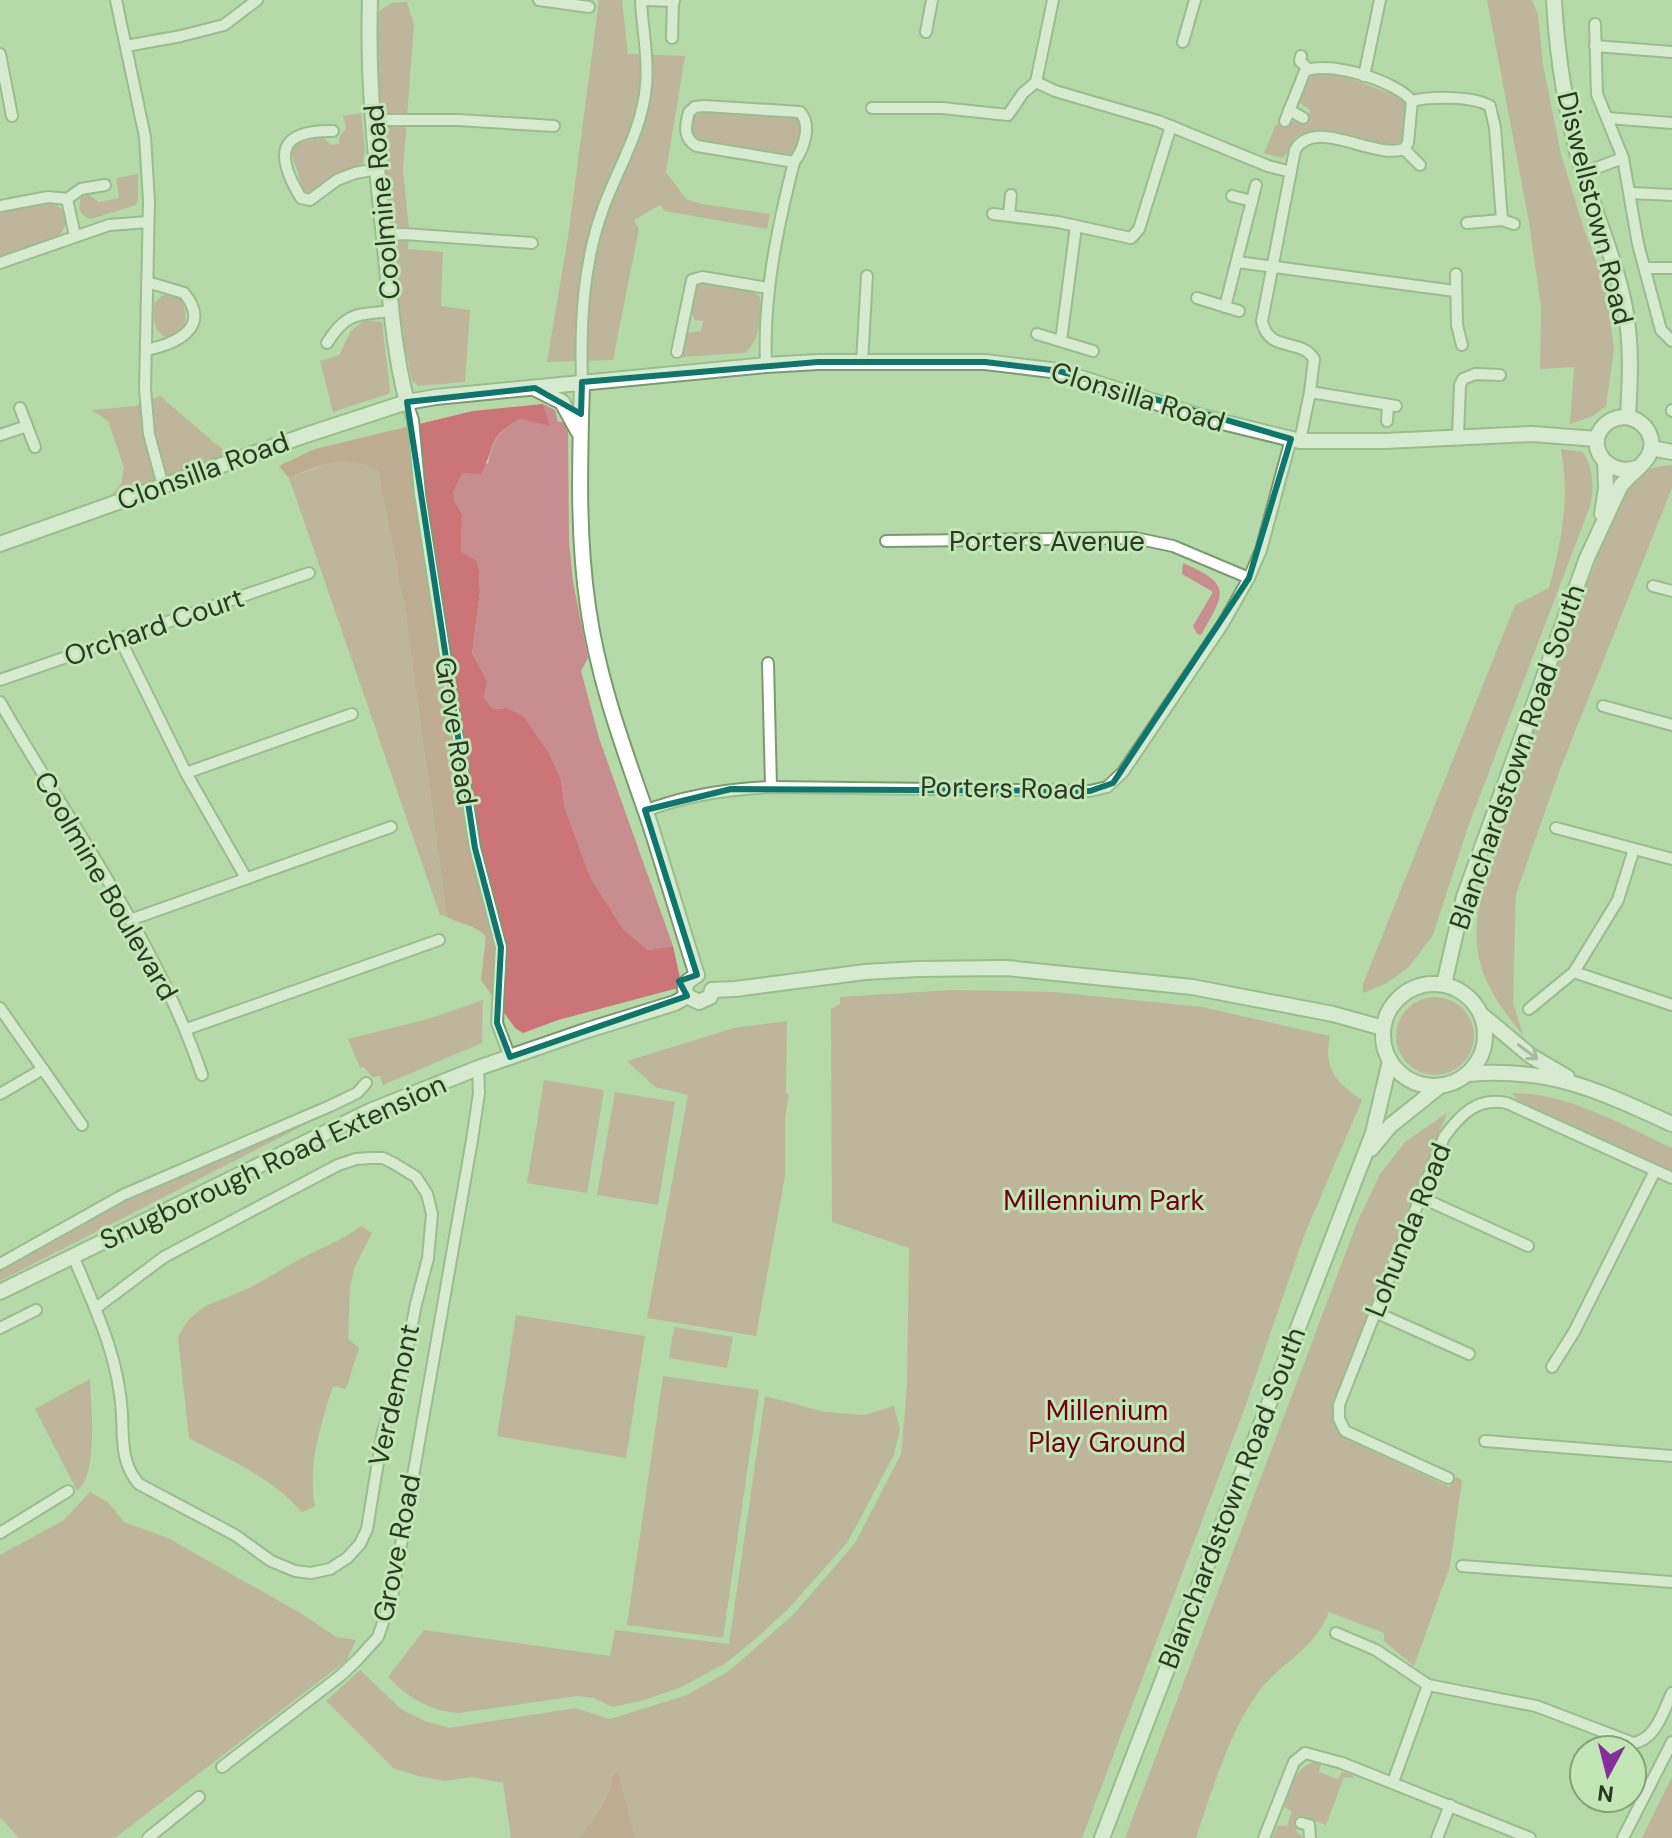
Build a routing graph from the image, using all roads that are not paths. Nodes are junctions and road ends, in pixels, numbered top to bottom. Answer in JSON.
{"nodes":[{"id":1,"x":116,"y":0,"type":"edge"},
{"id":2,"x":370,"y":0,"type":"edge"},
{"id":3,"x":539,"y":0,"type":"edge"},
{"id":4,"x":644,"y":0,"type":"edge"},
{"id":5,"x":932,"y":0,"type":"edge"},
{"id":6,"x":1053,"y":0,"type":"edge"},
{"id":7,"x":1195,"y":0,"type":"edge"},
{"id":8,"x":1380,"y":0,"type":"edge"},
{"id":9,"x":1554,"y":0,"type":"edge"},
{"id":10,"x":253,"y":1,"type":"edge"},
{"id":11,"x":674,"y":1,"type":"edge"},
{"id":12,"x":589,"y":7,"type":"dead end"},
{"id":13,"x":1595,"y":24,"type":"dead end"},
{"id":14,"x":926,"y":32,"type":"dead end"},
{"id":15,"x":672,"y":38,"type":"dead end"},
{"id":16,"x":1183,"y":42,"type":"dead end"},
{"id":17,"x":126,"y":46,"type":"junction"},
{"id":18,"x":1595,"y":46,"type":"junction"},
{"id":19,"x":1672,"y":52,"type":"edge"},
{"id":20,"x":0,"y":54,"type":"edge"},
{"id":21,"x":1301,"y":56,"type":"dead end"},
{"id":22,"x":1308,"y":69,"type":"junction"},
{"id":23,"x":1364,"y":76,"type":"junction"},
{"id":24,"x":1036,"y":82,"type":"junction"},
{"id":25,"x":1412,"y":101,"type":"junction"},
{"id":26,"x":872,"y":108,"type":"dead end"},
{"id":27,"x":1289,"y":110,"type":"junction"},
{"id":28,"x":12,"y":116,"type":"dead end"},
{"id":29,"x":1303,"y":118,"type":"dead end"},
{"id":30,"x":1608,"y":118,"type":"junction"},
{"id":31,"x":374,"y":120,"type":"junction"},
{"id":32,"x":1285,"y":121,"type":"dead end"},
{"id":33,"x":1672,"y":123,"type":"edge"},
{"id":34,"x":554,"y":126,"type":"dead end"},
{"id":35,"x":1171,"y":126,"type":"junction"},
{"id":36,"x":333,"y":131,"type":"dead end"},
{"id":37,"x":1404,"y":149,"type":"junction"},
{"id":38,"x":1623,"y":158,"type":"junction"},
{"id":39,"x":794,"y":162,"type":"junction"},
{"id":40,"x":1420,"y":165,"type":"dead end"},
{"id":41,"x":377,"y":169,"type":"junction"},
{"id":42,"x":1291,"y":172,"type":"junction"},
{"id":43,"x":1583,"y":173,"type":"junction"},
{"id":44,"x":105,"y":185,"type":"dead end"},
{"id":45,"x":1256,"y":185,"type":"dead end"},
{"id":46,"x":1631,"y":193,"type":"junction"},
{"id":47,"x":1011,"y":195,"type":"dead end"},
{"id":48,"x":1672,"y":195,"type":"edge"},
{"id":49,"x":1232,"y":196,"type":"dead end"},
{"id":50,"x":67,"y":199,"type":"junction"},
{"id":51,"x":1252,"y":201,"type":"junction"},
{"id":52,"x":0,"y":206,"type":"edge"},
{"id":53,"x":993,"y":214,"type":"dead end"},
{"id":54,"x":1009,"y":215,"type":"junction"},
{"id":55,"x":1502,"y":220,"type":"junction"},
{"id":56,"x":148,"y":222,"type":"junction"},
{"id":57,"x":1467,"y":223,"type":"dead end"},
{"id":58,"x":1514,"y":224,"type":"dead end"},
{"id":59,"x":1076,"y":226,"type":"junction"},
{"id":60,"x":384,"y":235,"type":"junction"},
{"id":61,"x":75,"y":236,"type":"junction"},
{"id":62,"x":532,"y":243,"type":"dead end"},
{"id":63,"x":1237,"y":262,"type":"junction"},
{"id":64,"x":0,"y":263,"type":"edge"},
{"id":65,"x":1272,"y":268,"type":"junction"},
{"id":66,"x":1646,"y":268,"type":"junction"},
{"id":67,"x":1672,"y":268,"type":"edge"},
{"id":68,"x":1456,"y":274,"type":"dead end"},
{"id":69,"x":867,"y":276,"type":"dead end"},
{"id":70,"x":147,"y":282,"type":"junction"},
{"id":71,"x":768,"y":288,"type":"junction"},
{"id":72,"x":1455,"y":291,"type":"junction"},
{"id":73,"x":1197,"y":298,"type":"dead end"},
{"id":74,"x":1225,"y":307,"type":"junction"},
{"id":75,"x":391,"y":311,"type":"junction"},
{"id":76,"x":1239,"y":311,"type":"dead end"},
{"id":77,"x":1037,"y":334,"type":"dead end"},
{"id":78,"x":1061,"y":341,"type":"junction"},
{"id":79,"x":1672,"y":341,"type":"edge"},
{"id":80,"x":327,"y":343,"type":"dead end"},
{"id":81,"x":1462,"y":345,"type":"dead end"},
{"id":82,"x":146,"y":350,"type":"junction"},
{"id":83,"x":1093,"y":351,"type":"dead end"},
{"id":84,"x":677,"y":352,"type":"dead end"},
{"id":85,"x":862,"y":362,"type":"junction"},
{"id":86,"x":766,"y":365,"type":"junction"},
{"id":87,"x":1500,"y":375,"type":"dead end"},
{"id":88,"x":582,"y":382,"type":"junction"},
{"id":89,"x":535,"y":388,"type":"junction"},
{"id":90,"x":1310,"y":392,"type":"junction"},
{"id":91,"x":407,"y":402,"type":"junction"},
{"id":92,"x":20,"y":408,"type":"dead end"},
{"id":93,"x":1628,"y":417,"type":"junction"},
{"id":94,"x":1387,"y":421,"type":"dead end"},
{"id":95,"x":27,"y":426,"type":"junction"},
{"id":96,"x":0,"y":435,"type":"edge"},
{"id":97,"x":580,"y":436,"type":"junction"},
{"id":98,"x":1458,"y":436,"type":"junction"},
{"id":99,"x":1597,"y":439,"type":"junction"},
{"id":100,"x":1296,"y":440,"type":"junction"},
{"id":101,"x":35,"y":447,"type":"dead end"},
{"id":102,"x":1651,"y":448,"type":"junction"},
{"id":103,"x":1672,"y":452,"type":"edge"},
{"id":104,"x":1605,"y":462,"type":"junction"},
{"id":105,"x":1636,"y":468,"type":"junction"},
{"id":106,"x":163,"y":486,"type":"junction"},
{"id":107,"x":1598,"y":532,"type":"junction"},
{"id":108,"x":886,"y":541,"type":"dead end"},
{"id":109,"x":0,"y":544,"type":"edge"},
{"id":110,"x":309,"y":573,"type":"dead end"},
{"id":111,"x":1249,"y":578,"type":"junction"},
{"id":112,"x":1653,"y":586,"type":"dead end"},
{"id":113,"x":1672,"y":591,"type":"edge"},
{"id":114,"x":120,"y":639,"type":"junction"},
{"id":115,"x":768,"y":663,"type":"dead end"},
{"id":116,"x":0,"y":680,"type":"edge"},
{"id":117,"x":0,"y":702,"type":"edge"},
{"id":118,"x":1603,"y":706,"type":"dead end"},
{"id":119,"x":352,"y":714,"type":"dead end"},
{"id":120,"x":1672,"y":725,"type":"edge"},
{"id":121,"x":186,"y":773,"type":"junction"},
{"id":122,"x":771,"y":787,"type":"junction"},
{"id":123,"x":645,"y":811,"type":"junction"},
{"id":124,"x":391,"y":827,"type":"dead end"},
{"id":125,"x":1556,"y":828,"type":"dead end"},
{"id":126,"x":1634,"y":849,"type":"junction"},
{"id":127,"x":1672,"y":859,"type":"edge"},
{"id":128,"x":246,"y":878,"type":"junction"},
{"id":129,"x":130,"y":920,"type":"junction"},
{"id":130,"x":439,"y":940,"type":"dead end"},
{"id":131,"x":1574,"y":972,"type":"junction"},
{"id":132,"x":697,"y":975,"type":"junction"},
{"id":133,"x":1444,"y":984,"type":"junction"},
{"id":134,"x":712,"y":990,"type":"junction"},
{"id":135,"x":687,"y":996,"type":"junction"},
{"id":136,"x":1672,"y":1005,"type":"edge"},
{"id":137,"x":0,"y":1008,"type":"edge"},
{"id":138,"x":1529,"y":1009,"type":"dead end"},
{"id":139,"x":1482,"y":1015,"type":"junction"},
{"id":140,"x":1383,"y":1028,"type":"junction"},
{"id":141,"x":187,"y":1029,"type":"junction"},
{"id":142,"x":510,"y":1057,"type":"junction"},
{"id":143,"x":1390,"y":1061,"type":"junction"},
{"id":144,"x":478,"y":1068,"type":"junction"},
{"id":145,"x":43,"y":1069,"type":"junction"},
{"id":146,"x":1468,"y":1074,"type":"junction"},
{"id":147,"x":202,"y":1075,"type":"dead end"},
{"id":148,"x":366,"y":1083,"type":"dead end"},
{"id":149,"x":1578,"y":1083,"type":"junction"},
{"id":150,"x":1440,"y":1086,"type":"junction"},
{"id":151,"x":0,"y":1094,"type":"edge"},
{"id":152,"x":1672,"y":1124,"type":"edge"},
{"id":153,"x":82,"y":1125,"type":"dead end"},
{"id":154,"x":1363,"y":1158,"type":"junction"},
{"id":155,"x":1655,"y":1171,"type":"junction"},
{"id":156,"x":1672,"y":1178,"type":"edge"},
{"id":157,"x":1420,"y":1197,"type":"junction"},
{"id":158,"x":1528,"y":1246,"type":"dead end"},
{"id":159,"x":73,"y":1256,"type":"junction"},
{"id":160,"x":0,"y":1264,"type":"edge"},
{"id":161,"x":0,"y":1292,"type":"edge"},
{"id":162,"x":96,"y":1308,"type":"junction"},
{"id":163,"x":36,"y":1310,"type":"dead end"},
{"id":164,"x":1375,"y":1312,"type":"junction"},
{"id":165,"x":0,"y":1328,"type":"edge"},
{"id":166,"x":1469,"y":1354,"type":"dead end"},
{"id":167,"x":1552,"y":1367,"type":"dead end"},
{"id":168,"x":1485,"y":1441,"type":"dead end"},
{"id":169,"x":1672,"y":1456,"type":"edge"},
{"id":170,"x":1448,"y":1478,"type":"dead end"},
{"id":171,"x":68,"y":1491,"type":"dead end"},
{"id":172,"x":0,"y":1533,"type":"edge"},
{"id":173,"x":1462,"y":1566,"type":"dead end"},
{"id":174,"x":1672,"y":1582,"type":"edge"},
{"id":175,"x":1336,"y":1633,"type":"dead end"},
{"id":176,"x":1428,"y":1685,"type":"junction"},
{"id":177,"x":1672,"y":1693,"type":"edge"},
{"id":178,"x":1672,"y":1742,"type":"edge"},
{"id":179,"x":222,"y":1767,"type":"dead end"},
{"id":180,"x":1393,"y":1782,"type":"junction"},
{"id":181,"x":199,"y":1797,"type":"dead end"},
{"id":182,"x":1450,"y":1805,"type":"junction"},
{"id":183,"x":1301,"y":1823,"type":"dead end"},
{"id":184,"x":148,"y":1838,"type":"edge"},
{"id":185,"x":1102,"y":1838,"type":"edge"},
{"id":186,"x":1264,"y":1838,"type":"edge"},
{"id":187,"x":1310,"y":1838,"type":"edge"},
{"id":188,"x":1437,"y":1838,"type":"edge"},
{"id":189,"x":1530,"y":1838,"type":"edge"},
{"id":190,"x":1623,"y":1838,"type":"edge"}],
"edges":[{"from":1,"to":17,"type":"street"},
{"from":2,"to":31,"type":"main road","name":"Coolmine Road"},
{"from":3,"to":12,"type":"street"},
{"from":4,"to":11,"type":"street"},
{"from":4,"to":88,"type":"street"},
{"from":5,"to":14,"type":"street"},
{"from":6,"to":24,"type":"street"},
{"from":7,"to":16,"type":"street"},
{"from":8,"to":23,"type":"street"},
{"from":9,"to":43,"type":"main road","name":"Diswellstown Road"},
{"from":10,"to":17,"type":"street"},
{"from":11,"to":15,"type":"street"},
{"from":13,"to":18,"type":"street"},
{"from":17,"to":56,"type":"street"},
{"from":18,"to":19,"type":"street"},
{"from":18,"to":30,"type":"street"},
{"from":20,"to":28,"type":"street"},
{"from":21,"to":22,"type":"street"},
{"from":22,"to":23,"type":"street"},
{"from":22,"to":27,"type":"street"},
{"from":23,"to":25,"type":"street"},
{"from":24,"to":26,"type":"street"},
{"from":24,"to":35,"type":"street"},
{"from":25,"to":37,"type":"street"},
{"from":25,"to":55,"type":"street"},
{"from":27,"to":29,"type":"street"},
{"from":27,"to":32,"type":"street"},
{"from":30,"to":33,"type":"street"},
{"from":30,"to":38,"type":"street"},
{"from":31,"to":34,"type":"street"},
{"from":31,"to":41,"type":"main road","name":"Coolmine Road"},
{"from":35,"to":42,"type":"street"},
{"from":35,"to":59,"type":"street"},
{"from":36,"to":41,"type":"street"},
{"from":37,"to":40,"type":"street"},
{"from":37,"to":42,"type":"street"},
{"from":38,"to":43,"type":"street"},
{"from":38,"to":46,"type":"street"},
{"from":39,"to":39,"type":"street"},
{"from":39,"to":71,"type":"street"},
{"from":41,"to":60,"type":"main road","name":"Coolmine Road"},
{"from":42,"to":65,"type":"street"},
{"from":43,"to":93,"type":"main road","name":"Diswellstown Road"},
{"from":44,"to":50,"type":"street"},
{"from":45,"to":51,"type":"street"},
{"from":46,"to":48,"type":"street"},
{"from":46,"to":66,"type":"street"},
{"from":47,"to":54,"type":"street"},
{"from":49,"to":51,"type":"street"},
{"from":50,"to":52,"type":"street"},
{"from":50,"to":61,"type":"street"},
{"from":51,"to":63,"type":"street"},
{"from":53,"to":54,"type":"street"},
{"from":54,"to":59,"type":"street"},
{"from":55,"to":57,"type":"street"},
{"from":55,"to":58,"type":"street"},
{"from":56,"to":61,"type":"street"},
{"from":56,"to":70,"type":"street"},
{"from":59,"to":78,"type":"street"},
{"from":60,"to":62,"type":"street"},
{"from":60,"to":75,"type":"main road","name":"Coolmine Road"},
{"from":61,"to":64,"type":"street"},
{"from":63,"to":65,"type":"street"},
{"from":63,"to":74,"type":"street"},
{"from":65,"to":72,"type":"street"},
{"from":65,"to":90,"type":"street","name":"Porters Road"},
{"from":66,"to":67,"type":"street"},
{"from":66,"to":79,"type":"street"},
{"from":68,"to":72,"type":"street"},
{"from":69,"to":85,"type":"street"},
{"from":70,"to":82,"type":"street"},
{"from":70,"to":82,"type":"street"},
{"from":71,"to":84,"type":"street"},
{"from":71,"to":86,"type":"street"},
{"from":72,"to":81,"type":"street"},
{"from":73,"to":74,"type":"street"},
{"from":74,"to":76,"type":"street"},
{"from":75,"to":80,"type":"street"},
{"from":75,"to":91,"type":"main road","name":"Coolmine Road"},
{"from":77,"to":78,"type":"street"},
{"from":78,"to":83,"type":"street"},
{"from":82,"to":106,"type":"street"},
{"from":85,"to":86,"type":"main road","name":"Clonsilla Road"},
{"from":85,"to":100,"type":"main road","name":"Clonsilla Road"},
{"from":86,"to":88,"type":"main road","name":"Clonsilla Road"},
{"from":87,"to":98,"type":"street"},
{"from":88,"to":89,"type":"main road","name":"Clonsilla Road"},
{"from":88,"to":97,"type":"main road"},
{"from":89,"to":91,"type":"main road","name":"Clonsilla Road"},
{"from":89,"to":97,"type":"main road"},
{"from":90,"to":94,"type":"street"},
{"from":90,"to":100,"type":"street","name":"Porters Road"},
{"from":91,"to":106,"type":"main road","name":"Clonsilla Road"},
{"from":91,"to":142,"type":"street","name":"Grove Road"},
{"from":92,"to":95,"type":"street"},
{"from":93,"to":99,"type":"main road"},
{"from":93,"to":102,"type":"main road"},
{"from":95,"to":96,"type":"street"},
{"from":95,"to":101,"type":"street"},
{"from":97,"to":123,"type":"main road"},
{"from":98,"to":99,"type":"main road","name":"Clonsilla Road"},
{"from":98,"to":100,"type":"main road","name":"Clonsilla Road"},
{"from":99,"to":104,"type":"main road"},
{"from":100,"to":111,"type":"street","name":"Porters Road"},
{"from":102,"to":103,"type":"main road"},
{"from":102,"to":105,"type":"main road"},
{"from":104,"to":105,"type":"main road"},
{"from":104,"to":107,"type":"main road","name":"Blanchardstown Road South"},
{"from":105,"to":107,"type":"main road","name":"Blanchardstown Road South"},
{"from":106,"to":109,"type":"main road","name":"Clonsilla Road"},
{"from":107,"to":133,"type":"main road","name":"Blanchardstown Road South"},
{"from":108,"to":111,"type":"street","name":"Porters Avenue"},
{"from":110,"to":114,"type":"street","name":"Orchard Court"},
{"from":111,"to":122,"type":"street","name":"Porters Road"},
{"from":112,"to":113,"type":"street"},
{"from":114,"to":116,"type":"street","name":"Orchard Court"},
{"from":114,"to":121,"type":"street"},
{"from":115,"to":122,"type":"street"},
{"from":117,"to":129,"type":"street","name":"Coolmine Boulevard"},
{"from":118,"to":120,"type":"street"},
{"from":119,"to":121,"type":"street"},
{"from":121,"to":128,"type":"street"},
{"from":122,"to":123,"type":"street","name":"Porters Road"},
{"from":123,"to":132,"type":"main road"},
{"from":124,"to":128,"type":"street"},
{"from":125,"to":126,"type":"street"},
{"from":126,"to":127,"type":"street"},
{"from":126,"to":131,"type":"street"},
{"from":128,"to":129,"type":"street"},
{"from":129,"to":141,"type":"street","name":"Coolmine Boulevard"},
{"from":130,"to":141,"type":"street"},
{"from":131,"to":136,"type":"street"},
{"from":131,"to":138,"type":"street"},
{"from":132,"to":134,"type":"main road"},
{"from":132,"to":135,"type":"main road"},
{"from":133,"to":139,"type":"main road"},
{"from":133,"to":140,"type":"main road"},
{"from":134,"to":135,"type":"main road"},
{"from":134,"to":140,"type":"main road"},
{"from":135,"to":142,"type":"main road","name":"Snugborough Road Extension"},
{"from":137,"to":145,"type":"street"},
{"from":139,"to":146,"type":"main road"},
{"from":139,"to":149,"type":"main road","one_way":true},
{"from":140,"to":143,"type":"main road"},
{"from":141,"to":147,"type":"street","name":"Coolmine Boulevard"},
{"from":142,"to":144,"type":"main road","name":"Snugborough Road Extension"},
{"from":143,"to":150,"type":"main road"},
{"from":143,"to":154,"type":"main road","name":"Blanchardstown Road South"},
{"from":144,"to":159,"type":"main road","name":"Snugborough Road Extension"},
{"from":144,"to":179,"type":"street","name":"Grove Road"},
{"from":145,"to":151,"type":"street"},
{"from":145,"to":153,"type":"street"},
{"from":146,"to":149,"type":"main road"},
{"from":146,"to":150,"type":"main road"},
{"from":148,"to":160,"type":"street"},
{"from":149,"to":152,"type":"main road"},
{"from":150,"to":154,"type":"main road","name":"Blanchardstown Road South"},
{"from":154,"to":185,"type":"main road","name":"Blanchardstown Road South"},
{"from":155,"to":156,"type":"street","name":"Lohunda Road"},
{"from":155,"to":157,"type":"street","name":"Lohunda Road"},
{"from":155,"to":167,"type":"street"},
{"from":157,"to":158,"type":"street"},
{"from":157,"to":164,"type":"street","name":"Lohunda Road"},
{"from":159,"to":161,"type":"main road","name":"Snugborough Road Extension"},
{"from":159,"to":162,"type":"street","name":"Verdemont"},
{"from":162,"to":162,"type":"street","name":"Verdemont"},
{"from":163,"to":165,"type":"street"},
{"from":164,"to":166,"type":"street"},
{"from":164,"to":170,"type":"street","name":"Lohunda Road"},
{"from":168,"to":169,"type":"street"},
{"from":171,"to":172,"type":"street"},
{"from":173,"to":174,"type":"street"},
{"from":175,"to":176,"type":"street"},
{"from":176,"to":177,"type":"street"},
{"from":176,"to":180,"type":"street"},
{"from":178,"to":190,"type":"street"},
{"from":180,"to":182,"type":"street"},
{"from":180,"to":186,"type":"street"},
{"from":181,"to":184,"type":"street"},
{"from":182,"to":188,"type":"street"},
{"from":182,"to":189,"type":"street"},
{"from":183,"to":187,"type":"street"}]}
